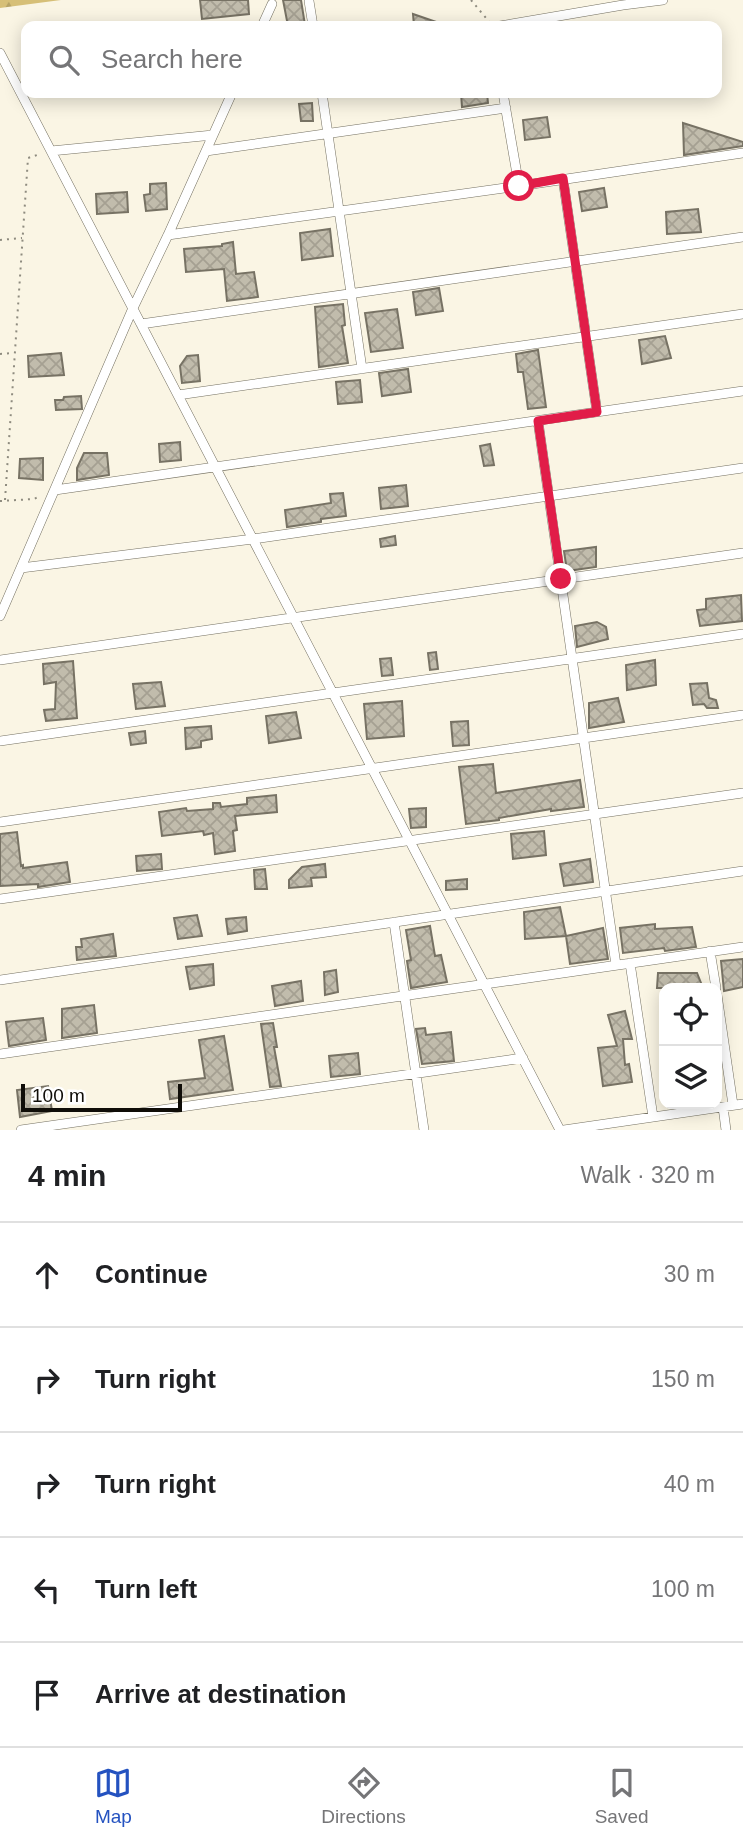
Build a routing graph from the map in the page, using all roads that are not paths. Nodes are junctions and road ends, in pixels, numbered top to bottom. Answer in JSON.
{"nodes":[{"id":1,"x":663,"y":0,"type":"edge"},
{"id":2,"x":309,"y":1,"type":"edge"},
{"id":3,"x":622,"y":2,"type":"edge"},
{"id":4,"x":272,"y":5,"type":"dead end"},
{"id":5,"x":264,"y":21,"type":"edge"},
{"id":6,"x":312,"y":21,"type":"edge"},
{"id":7,"x":525,"y":21,"type":"edge"},
{"id":8,"x":0,"y":53,"type":"edge"},
{"id":9,"x":21,"y":78,"type":"edge"},
{"id":10,"x":14,"y":79,"type":"junction"},
{"id":11,"x":21,"y":93,"type":"edge"},
{"id":12,"x":24,"y":98,"type":"edge"},
{"id":13,"x":230,"y":98,"type":"edge"},
{"id":14,"x":324,"y":98,"type":"edge"},
{"id":15,"x":504,"y":98,"type":"edge"},
{"id":16,"x":506,"y":108,"type":"junction"},
{"id":17,"x":328,"y":134,"type":"junction"},
{"id":18,"x":213,"y":135,"type":"junction"},
{"id":19,"x":51,"y":151,"type":"junction"},
{"id":20,"x":206,"y":151,"type":"junction"},
{"id":21,"x":743,"y":153,"type":"edge"},
{"id":22,"x":563,"y":178,"type":"junction"},
{"id":23,"x":519,"y":186,"type":"junction"},
{"id":24,"x":339,"y":211,"type":"junction"},
{"id":25,"x":168,"y":235,"type":"junction"},
{"id":26,"x":743,"y":237,"type":"edge"},
{"id":27,"x":575,"y":261,"type":"junction"},
{"id":28,"x":351,"y":293,"type":"junction"},
{"id":29,"x":132,"y":308,"type":"junction"},
{"id":30,"x":743,"y":314,"type":"edge"},
{"id":31,"x":141,"y":324,"type":"junction"},
{"id":32,"x":586,"y":336,"type":"junction"},
{"id":33,"x":362,"y":369,"type":"junction"},
{"id":34,"x":743,"y":391,"type":"edge"},
{"id":35,"x":178,"y":395,"type":"junction"},
{"id":36,"x":597,"y":412,"type":"junction"},
{"id":37,"x":538,"y":421,"type":"junction"},
{"id":38,"x":215,"y":467,"type":"junction"},
{"id":39,"x":743,"y":468,"type":"edge"},
{"id":40,"x":55,"y":490,"type":"junction"},
{"id":41,"x":549,"y":496,"type":"junction"},
{"id":42,"x":253,"y":539,"type":"junction"},
{"id":43,"x":743,"y":553,"type":"edge"},
{"id":44,"x":21,"y":568,"type":"junction"},
{"id":45,"x":561,"y":579,"type":"junction"},
{"id":46,"x":0,"y":616,"type":"edge"},
{"id":47,"x":294,"y":618,"type":"junction"},
{"id":48,"x":743,"y":634,"type":"edge"},
{"id":49,"x":572,"y":659,"type":"junction"},
{"id":50,"x":0,"y":660,"type":"edge"},
{"id":51,"x":333,"y":693,"type":"junction"},
{"id":52,"x":743,"y":715,"type":"edge"},
{"id":53,"x":583,"y":738,"type":"junction"},
{"id":54,"x":0,"y":741,"type":"edge"},
{"id":55,"x":372,"y":769,"type":"junction"},
{"id":56,"x":743,"y":793,"type":"edge"},
{"id":57,"x":594,"y":814,"type":"junction"},
{"id":58,"x":0,"y":822,"type":"edge"},
{"id":59,"x":410,"y":841,"type":"junction"},
{"id":60,"x":743,"y":871,"type":"edge"},
{"id":61,"x":606,"y":891,"type":"junction"},
{"id":62,"x":0,"y":899,"type":"edge"},
{"id":63,"x":448,"y":914,"type":"junction"},
{"id":64,"x":394,"y":922,"type":"junction"},
{"id":65,"x":743,"y":947,"type":"edge"},
{"id":66,"x":710,"y":951,"type":"junction"},
{"id":67,"x":630,"y":963,"type":"junction"},
{"id":68,"x":616,"y":965,"type":"junction"},
{"id":69,"x":0,"y":980,"type":"edge"},
{"id":70,"x":715,"y":983,"type":"edge"},
{"id":71,"x":485,"y":984,"type":"junction"},
{"id":72,"x":404,"y":996,"type":"junction"},
{"id":73,"x":722,"y":1029,"type":"edge"},
{"id":74,"x":0,"y":1054,"type":"edge"},
{"id":75,"x":523,"y":1058,"type":"junction"},
{"id":76,"x":416,"y":1073,"type":"junction"},
{"id":77,"x":733,"y":1105,"type":"edge"},
{"id":78,"x":653,"y":1117,"type":"junction"},
{"id":79,"x":21,"y":1130,"type":"edge"},
{"id":80,"x":424,"y":1130,"type":"edge"},
{"id":81,"x":562,"y":1130,"type":"edge"},
{"id":82,"x":726,"y":1130,"type":"edge"}],
"edges":[{"from":1,"to":3,"type":"street"},
{"from":2,"to":6,"type":"street"},
{"from":3,"to":7,"type":"street"},
{"from":4,"to":5,"type":"street"},
{"from":8,"to":10,"type":"street"},
{"from":9,"to":10,"type":"street"},
{"from":10,"to":11,"type":"street"},
{"from":12,"to":19,"type":"street"},
{"from":13,"to":18,"type":"street"},
{"from":14,"to":17,"type":"street"},
{"from":15,"to":16,"type":"street"},
{"from":16,"to":17,"type":"street"},
{"from":16,"to":23,"type":"street"},
{"from":17,"to":20,"type":"street"},
{"from":17,"to":24,"type":"street"},
{"from":18,"to":19,"type":"street"},
{"from":18,"to":20,"type":"street"},
{"from":19,"to":29,"type":"street"},
{"from":20,"to":25,"type":"street"},
{"from":21,"to":22,"type":"street"},
{"from":22,"to":23,"type":"street"},
{"from":22,"to":27,"type":"street"},
{"from":23,"to":24,"type":"street"},
{"from":24,"to":25,"type":"street"},
{"from":24,"to":28,"type":"street"},
{"from":25,"to":29,"type":"street"},
{"from":26,"to":27,"type":"street"},
{"from":27,"to":28,"type":"street"},
{"from":27,"to":32,"type":"street"},
{"from":28,"to":31,"type":"street"},
{"from":28,"to":33,"type":"street"},
{"from":29,"to":31,"type":"street"},
{"from":29,"to":40,"type":"street"},
{"from":30,"to":32,"type":"street"},
{"from":31,"to":35,"type":"street"},
{"from":32,"to":33,"type":"street"},
{"from":32,"to":36,"type":"street"},
{"from":33,"to":35,"type":"street"},
{"from":34,"to":36,"type":"street"},
{"from":35,"to":38,"type":"street"},
{"from":36,"to":37,"type":"street"},
{"from":37,"to":38,"type":"street"},
{"from":37,"to":41,"type":"street"},
{"from":38,"to":40,"type":"street"},
{"from":38,"to":42,"type":"street"},
{"from":39,"to":41,"type":"street"},
{"from":40,"to":44,"type":"street"},
{"from":41,"to":42,"type":"street"},
{"from":41,"to":45,"type":"street"},
{"from":42,"to":44,"type":"street"},
{"from":42,"to":47,"type":"street"},
{"from":43,"to":45,"type":"street"},
{"from":44,"to":46,"type":"street"},
{"from":45,"to":47,"type":"street"},
{"from":45,"to":49,"type":"street"},
{"from":47,"to":50,"type":"street"},
{"from":47,"to":51,"type":"street"},
{"from":48,"to":49,"type":"street"},
{"from":49,"to":51,"type":"street"},
{"from":49,"to":53,"type":"street"},
{"from":51,"to":54,"type":"street"},
{"from":51,"to":55,"type":"street"},
{"from":52,"to":53,"type":"street"},
{"from":53,"to":55,"type":"street"},
{"from":53,"to":57,"type":"street"},
{"from":55,"to":58,"type":"street"},
{"from":55,"to":59,"type":"street"},
{"from":56,"to":57,"type":"street"},
{"from":57,"to":59,"type":"street"},
{"from":57,"to":61,"type":"street"},
{"from":59,"to":62,"type":"street"},
{"from":59,"to":63,"type":"street"},
{"from":60,"to":61,"type":"street"},
{"from":61,"to":63,"type":"street"},
{"from":61,"to":68,"type":"street"},
{"from":63,"to":64,"type":"street"},
{"from":63,"to":71,"type":"street"},
{"from":64,"to":69,"type":"street"},
{"from":64,"to":72,"type":"street"},
{"from":65,"to":66,"type":"street"},
{"from":66,"to":67,"type":"street"},
{"from":66,"to":70,"type":"street"},
{"from":67,"to":68,"type":"street"},
{"from":67,"to":78,"type":"street"},
{"from":68,"to":71,"type":"street"},
{"from":71,"to":72,"type":"street"},
{"from":71,"to":75,"type":"street"},
{"from":72,"to":74,"type":"street"},
{"from":72,"to":76,"type":"street"},
{"from":73,"to":77,"type":"street"},
{"from":75,"to":76,"type":"street"},
{"from":75,"to":81,"type":"street"},
{"from":76,"to":79,"type":"street"},
{"from":76,"to":80,"type":"street"},
{"from":77,"to":78,"type":"street"},
{"from":77,"to":82,"type":"street"},
{"from":78,"to":81,"type":"street"}]}
